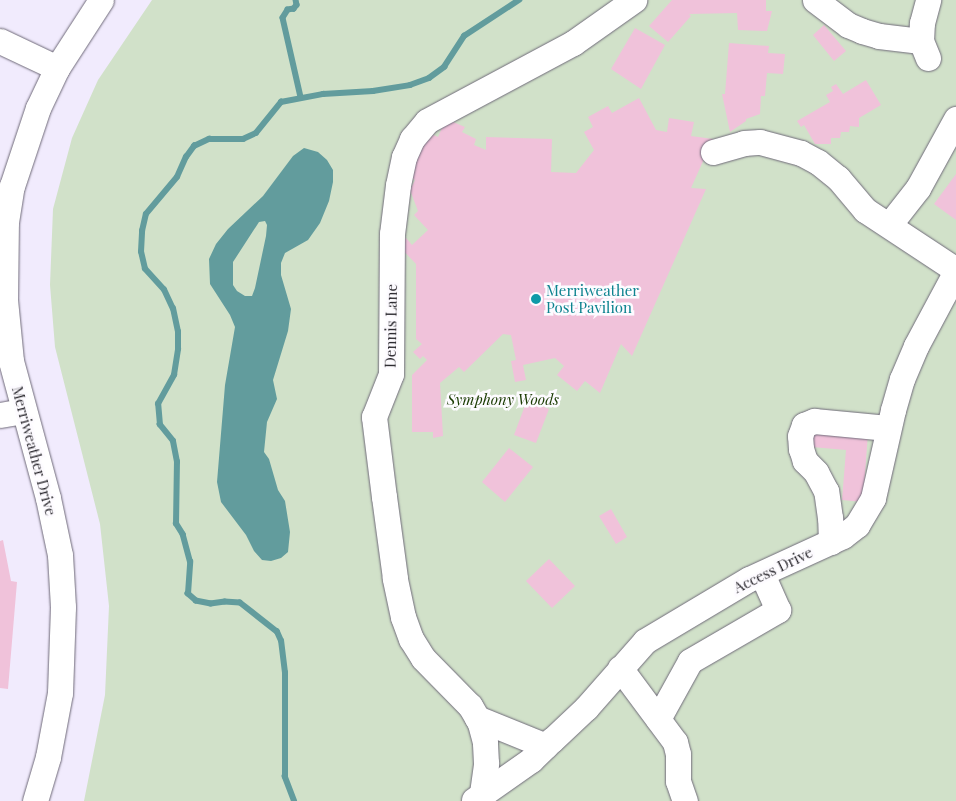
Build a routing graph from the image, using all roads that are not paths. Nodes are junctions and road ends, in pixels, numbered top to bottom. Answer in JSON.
{"nodes":[{"id":1,"x":101,"y":0,"type":"edge"},
{"id":2,"x":634,"y":0,"type":"edge"},
{"id":3,"x":815,"y":0,"type":"edge"},
{"id":4,"x":928,"y":0,"type":"edge"},
{"id":5,"x":0,"y":41,"type":"edge"},
{"id":6,"x":56,"y":68,"type":"junction"},
{"id":7,"x":956,"y":119,"type":"edge"},
{"id":8,"x":713,"y":152,"type":"dead end"},
{"id":9,"x":889,"y":225,"type":"junction"},
{"id":10,"x":956,"y":270,"type":"edge"},
{"id":11,"x":11,"y":413,"type":"edge"},
{"id":12,"x":888,"y":428,"type":"junction"},
{"id":13,"x":831,"y":542,"type":"junction"},
{"id":14,"x":762,"y":574,"type":"junction"},
{"id":15,"x":620,"y":668,"type":"junction"},
{"id":16,"x":477,"y":718,"type":"junction"},
{"id":17,"x":658,"y":719,"type":"junction"},
{"id":18,"x":546,"y":746,"type":"junction"},
{"id":19,"x":477,"y":797,"type":"edge"},
{"id":20,"x":35,"y":801,"type":"edge"},
{"id":21,"x":685,"y":801,"type":"edge"}],
"edges":[{"from":1,"to":6,"type":"street","name":"Merriweather Drive"},
{"from":2,"to":16,"type":"street","name":"Dennis Lane"},
{"from":3,"to":4,"type":"street"},
{"from":5,"to":6,"type":"street"},
{"from":6,"to":11,"type":"street","name":"Merriweather Drive"},
{"from":7,"to":9,"type":"street"},
{"from":8,"to":9,"type":"street"},
{"from":9,"to":10,"type":"street"},
{"from":10,"to":12,"type":"street","name":"Access Drive"},
{"from":11,"to":20,"type":"street","name":"Merriweather Drive"},
{"from":12,"to":13,"type":"street","name":"Access Drive"},
{"from":12,"to":13,"type":"street"},
{"from":13,"to":14,"type":"street","name":"Access Drive"},
{"from":14,"to":15,"type":"street","name":"Access Drive"},
{"from":14,"to":17,"type":"street"},
{"from":15,"to":17,"type":"street"},
{"from":15,"to":18,"type":"street","name":"Access Drive"},
{"from":16,"to":18,"type":"street"},
{"from":16,"to":19,"type":"street","name":"Dennis Lane"},
{"from":17,"to":21,"type":"street"},
{"from":18,"to":19,"type":"street","name":"Access Drive"}]}
